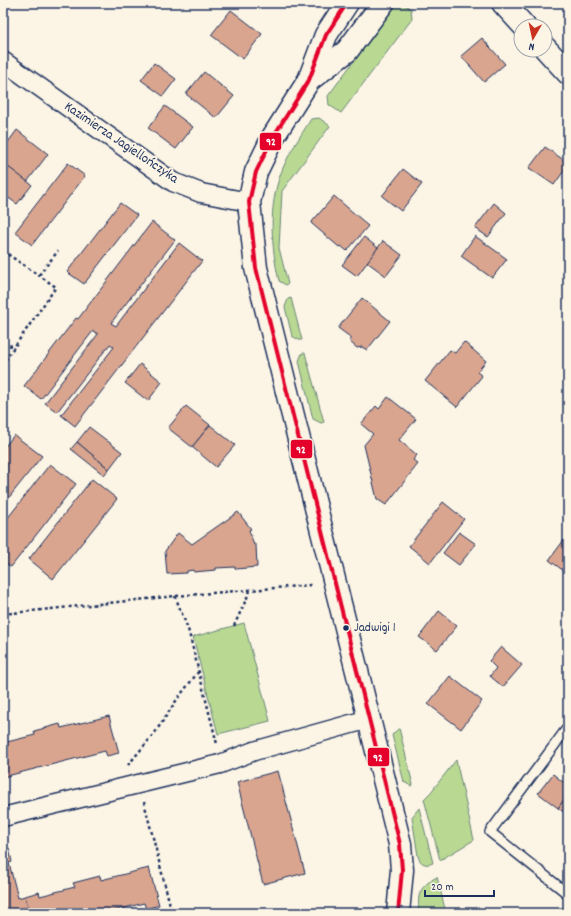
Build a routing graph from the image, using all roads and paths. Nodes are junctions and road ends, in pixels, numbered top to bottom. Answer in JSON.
{"nodes":[{"id":1,"x":347,"y":3,"type":"edge"},
{"id":2,"x":383,"y":3,"type":"edge"},
{"id":3,"x":503,"y":3,"type":"edge"},
{"id":4,"x":517,"y":18,"type":"edge"},
{"id":5,"x":3,"y":61,"type":"edge"},
{"id":6,"x":309,"y":80,"type":"junction"},
{"id":7,"x":248,"y":202,"type":"junction"},
{"id":8,"x":3,"y":251,"type":"edge"},
{"id":9,"x":58,"y":251,"type":"dead end"},
{"id":10,"x":39,"y":275,"type":"junction"},
{"id":11,"x":3,"y":345,"type":"edge"},
{"id":12,"x":15,"y":346,"type":"junction"},
{"id":13,"x":3,"y":363,"type":"edge"},
{"id":14,"x":312,"y":585,"type":"dead end"},
{"id":15,"x":251,"y":591,"type":"junction"},
{"id":16,"x":175,"y":596,"type":"junction"},
{"id":17,"x":3,"y":614,"type":"edge"},
{"id":18,"x":234,"y":626,"type":"dead end"},
{"id":19,"x":199,"y":671,"type":"junction"},
{"id":20,"x":370,"y":718,"type":"junction"},
{"id":21,"x":568,"y":727,"type":"edge"},
{"id":22,"x":220,"y":764,"type":"junction"},
{"id":23,"x":140,"y":784,"type":"junction"},
{"id":24,"x":3,"y":817,"type":"edge"},
{"id":25,"x":568,"y":894,"type":"edge"},
{"id":26,"x":172,"y":913,"type":"edge"},
{"id":27,"x":398,"y":913,"type":"edge"}],
"edges":[{"from":1,"to":6,"type":"street"},
{"from":2,"to":6,"type":"street"},
{"from":3,"to":4,"type":"street"},
{"from":5,"to":7,"type":"street","name":"Kazimierza Jagiellończyka"},
{"from":6,"to":7,"type":"street"},
{"from":7,"to":20,"type":"street"},
{"from":8,"to":10,"type":"path"},
{"from":9,"to":10,"type":"path"},
{"from":10,"to":12,"type":"path"},
{"from":11,"to":12,"type":"path"},
{"from":12,"to":13,"type":"path"},
{"from":14,"to":15,"type":"path"},
{"from":15,"to":16,"type":"path"},
{"from":15,"to":18,"type":"path"},
{"from":16,"to":17,"type":"path"},
{"from":16,"to":19,"type":"path"},
{"from":19,"to":22,"type":"path"},
{"from":19,"to":23,"type":"path"},
{"from":20,"to":22,"type":"street"},
{"from":20,"to":27,"type":"street"},
{"from":21,"to":25,"type":"lane"},
{"from":22,"to":23,"type":"street"},
{"from":23,"to":24,"type":"street"},
{"from":23,"to":26,"type":"path"}]}
